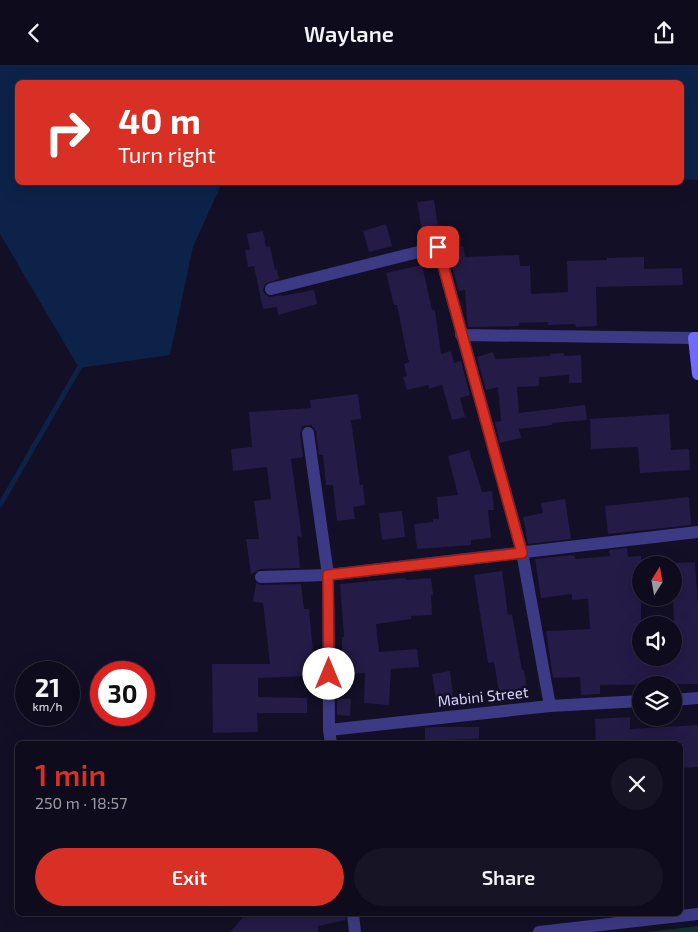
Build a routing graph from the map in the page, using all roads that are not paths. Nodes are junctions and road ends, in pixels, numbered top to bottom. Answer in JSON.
{"nodes":[{"id":1,"x":271,"y":289,"type":"dead end"},
{"id":2,"x":461,"y":335,"type":"junction"},
{"id":3,"x":696,"y":338,"type":"edge"},
{"id":4,"x":698,"y":374,"type":"edge"},
{"id":5,"x":308,"y":433,"type":"dead end"},
{"id":6,"x":698,"y":532,"type":"edge"},
{"id":7,"x":522,"y":553,"type":"junction"},
{"id":8,"x":328,"y":575,"type":"junction"},
{"id":9,"x":261,"y":577,"type":"dead end"},
{"id":10,"x":698,"y":699,"type":"edge"},
{"id":11,"x":682,"y":700,"type":"edge"},
{"id":12,"x":632,"y":701,"type":"edge"},
{"id":13,"x":550,"y":706,"type":"junction"},
{"id":14,"x":329,"y":730,"type":"junction"},
{"id":15,"x":331,"y":741,"type":"edge"},
{"id":16,"x":698,"y":915,"type":"edge"},
{"id":17,"x":353,"y":916,"type":"edge"},
{"id":18,"x":355,"y":932,"type":"edge"},
{"id":19,"x":539,"y":932,"type":"edge"}],
"edges":[{"from":1,"to":2,"type":"street"},
{"from":2,"to":3,"type":"street"},
{"from":2,"to":7,"type":"street"},
{"from":3,"to":4,"type":"street"},
{"from":5,"to":8,"type":"street"},
{"from":6,"to":7,"type":"street"},
{"from":7,"to":8,"type":"street"},
{"from":7,"to":13,"type":"street"},
{"from":8,"to":9,"type":"street"},
{"from":8,"to":14,"type":"street"},
{"from":10,"to":11,"type":"street"},
{"from":12,"to":13,"type":"street","name":"Mabini Street"},
{"from":13,"to":14,"type":"street","name":"Mabini Street"},
{"from":14,"to":15,"type":"street"},
{"from":16,"to":19,"type":"street"},
{"from":17,"to":18,"type":"street"}]}
